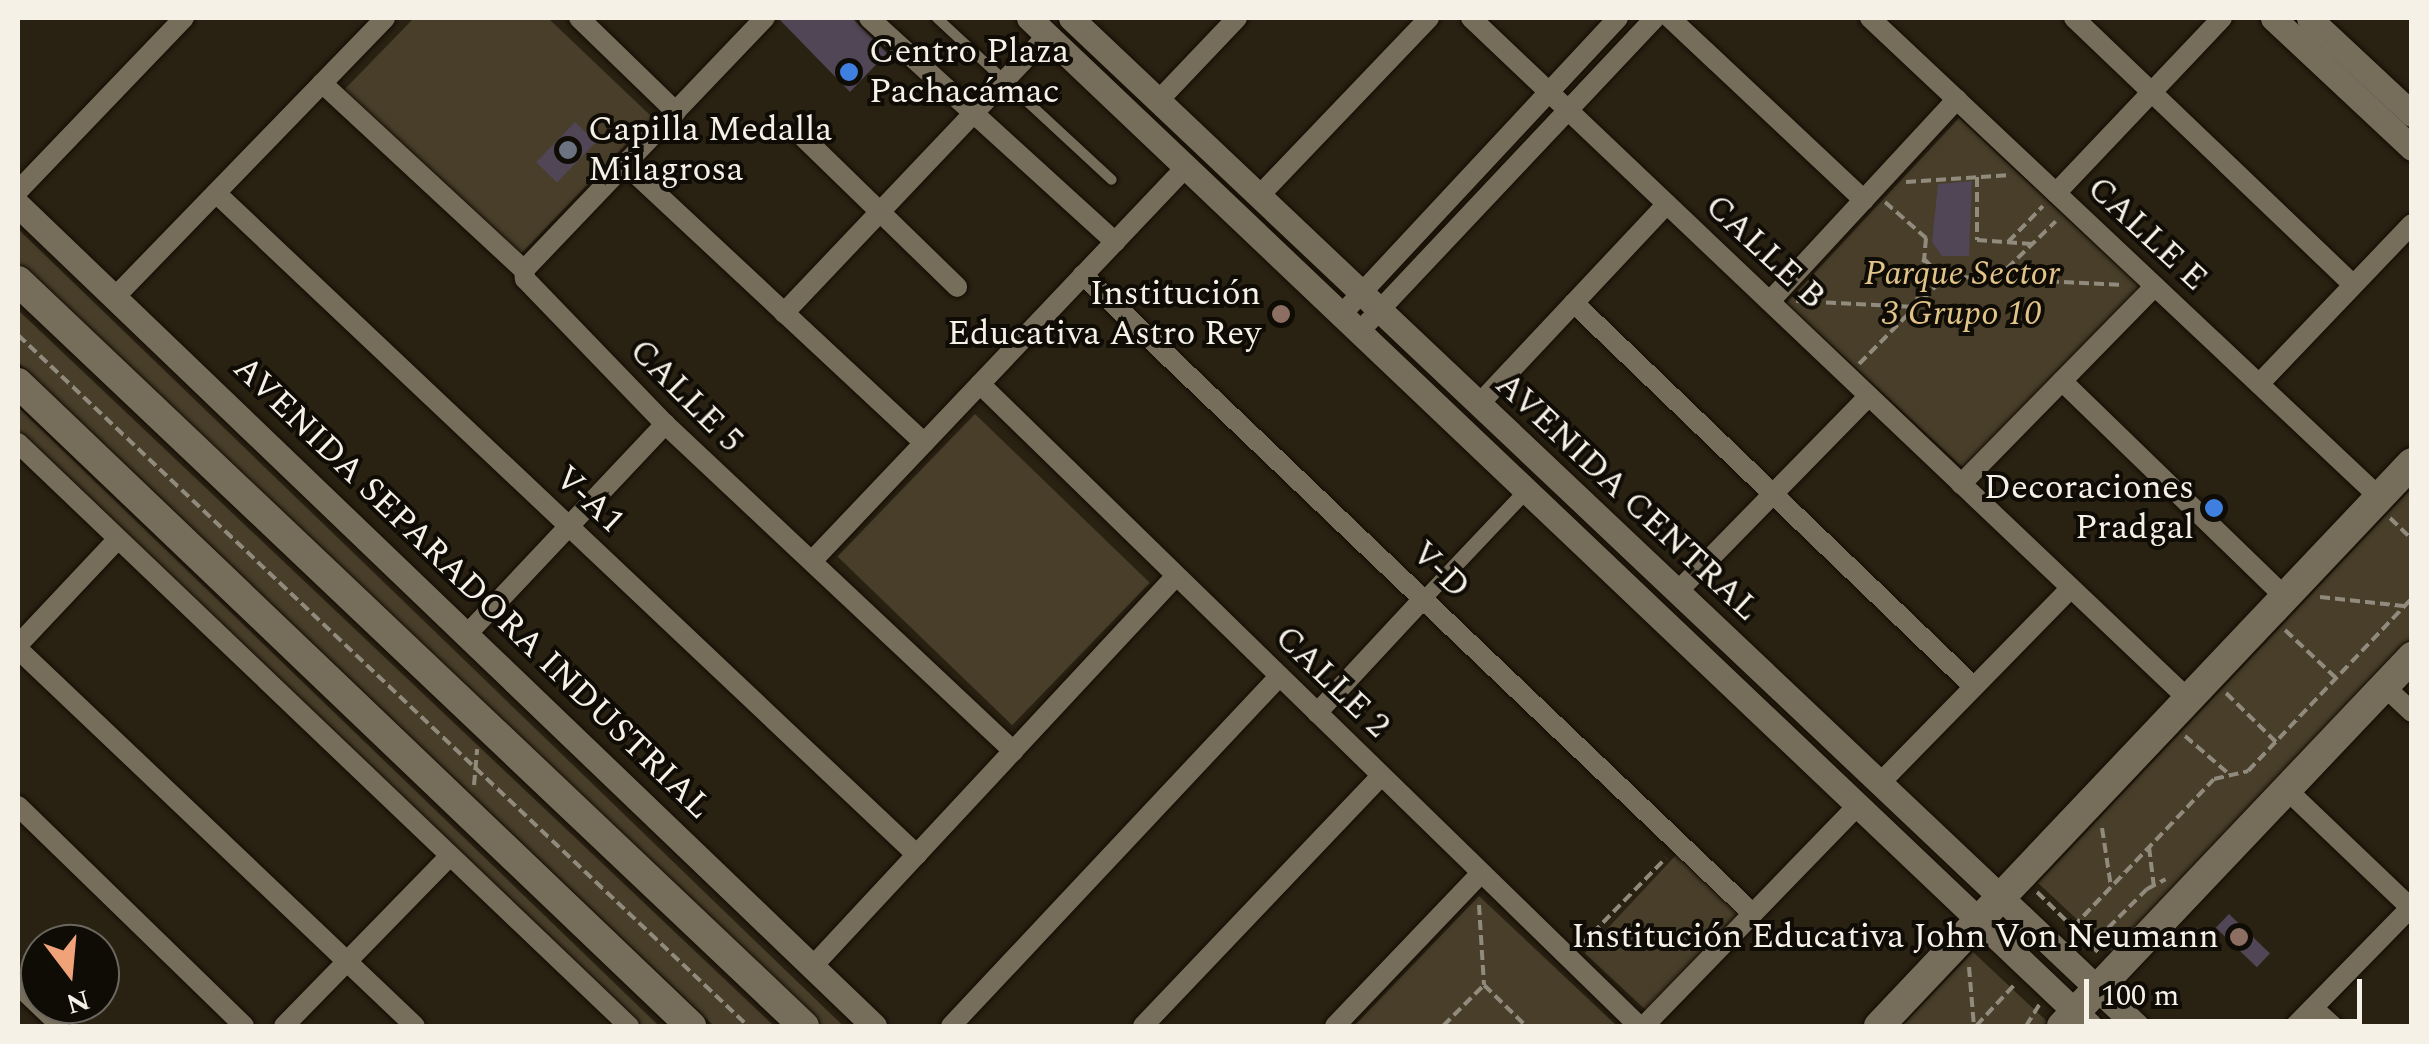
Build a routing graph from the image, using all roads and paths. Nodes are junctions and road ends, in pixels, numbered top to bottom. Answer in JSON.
{"nodes":[{"id":1,"x":184,"y":18,"type":"edge"},
{"id":2,"x":385,"y":18,"type":"edge"},
{"id":3,"x":579,"y":18,"type":"edge"},
{"id":4,"x":766,"y":18,"type":"edge"},
{"id":5,"x":869,"y":18,"type":"edge"},
{"id":6,"x":937,"y":18,"type":"edge"},
{"id":7,"x":1072,"y":18,"type":"edge"},
{"id":8,"x":1237,"y":18,"type":"edge"},
{"id":9,"x":1429,"y":18,"type":"edge"},
{"id":10,"x":1471,"y":18,"type":"edge"},
{"id":11,"x":1618,"y":18,"type":"edge"},
{"id":12,"x":1655,"y":18,"type":"edge"},
{"id":13,"x":1670,"y":18,"type":"edge"},
{"id":14,"x":1870,"y":18,"type":"edge"},
{"id":15,"x":2074,"y":18,"type":"edge"},
{"id":16,"x":2222,"y":18,"type":"edge"},
{"id":17,"x":2272,"y":18,"type":"edge"},
{"id":18,"x":2309,"y":18,"type":"edge"},
{"id":19,"x":1039,"y":26,"type":"edge"},
{"id":20,"x":322,"y":83,"type":"junction"},
{"id":21,"x":1003,"y":84,"type":"junction"},
{"id":22,"x":1549,"y":92,"type":"junction"},
{"id":23,"x":2151,"y":92,"type":"junction"},
{"id":24,"x":1957,"y":99,"type":"junction"},
{"id":25,"x":1159,"y":100,"type":"junction"},
{"id":26,"x":1569,"y":110,"type":"junction"},
{"id":27,"x":676,"y":112,"type":"junction"},
{"id":28,"x":974,"y":113,"type":"junction"},
{"id":29,"x":2412,"y":114,"type":"edge"},
{"id":30,"x":803,"y":136,"type":"dead end"},
{"id":31,"x":2412,"y":148,"type":"edge"},
{"id":32,"x":2001,"y":162,"type":"dead end"},
{"id":33,"x":626,"y":164,"type":"junction"},
{"id":34,"x":1186,"y":167,"type":"junction"},
{"id":35,"x":1912,"y":170,"type":"dead end"},
{"id":36,"x":2015,"y":175,"type":"junction"},
{"id":37,"x":1978,"y":178,"type":"junction"},
{"id":38,"x":1112,"y":180,"type":"dead end"},
{"id":39,"x":2025,"y":184,"type":"dead end"},
{"id":40,"x":18,"y":191,"type":"edge"},
{"id":41,"x":216,"y":193,"type":"junction"},
{"id":42,"x":1259,"y":196,"type":"junction"},
{"id":43,"x":2045,"y":197,"type":"junction"},
{"id":44,"x":1877,"y":199,"type":"junction"},
{"id":45,"x":1666,"y":204,"type":"junction"},
{"id":46,"x":18,"y":206,"type":"edge"},
{"id":47,"x":880,"y":212,"type":"junction"},
{"id":48,"x":2412,"y":224,"type":"edge"},
{"id":49,"x":1115,"y":242,"type":"junction"},
{"id":50,"x":2008,"y":242,"type":"junction"},
{"id":51,"x":2032,"y":244,"type":"junction"},
{"id":52,"x":1924,"y":259,"type":"junction"},
{"id":53,"x":524,"y":270,"type":"junction"},
{"id":54,"x":2118,"y":272,"type":"dead end"},
{"id":55,"x":1940,"y":274,"type":"dead end"},
{"id":56,"x":1084,"y":275,"type":"junction"},
{"id":57,"x":1959,"y":278,"type":"dead end"},
{"id":58,"x":1996,"y":280,"type":"junction"},
{"id":59,"x":18,"y":281,"type":"edge"},
{"id":60,"x":1940,"y":282,"type":"dead end"},
{"id":61,"x":1802,"y":286,"type":"dead end"},
{"id":62,"x":2132,"y":286,"type":"junction"},
{"id":63,"x":2155,"y":286,"type":"junction"},
{"id":64,"x":2353,"y":286,"type":"junction"},
{"id":65,"x":956,"y":287,"type":"dead end"},
{"id":66,"x":115,"y":297,"type":"junction"},
{"id":67,"x":2119,"y":300,"type":"dead end"},
{"id":68,"x":1779,"y":301,"type":"junction"},
{"id":69,"x":1574,"y":302,"type":"junction"},
{"id":70,"x":1370,"y":303,"type":"junction"},
{"id":71,"x":1916,"y":306,"type":"junction"},
{"id":72,"x":784,"y":313,"type":"junction"},
{"id":73,"x":1802,"y":314,"type":"dead end"},
{"id":74,"x":1350,"y":324,"type":"junction"},
{"id":75,"x":18,"y":335,"type":"edge"},
{"id":76,"x":1844,"y":352,"type":"dead end"},
{"id":77,"x":1858,"y":365,"type":"junction"},
{"id":78,"x":2062,"y":381,"type":"junction"},
{"id":79,"x":18,"y":383,"type":"edge"},
{"id":80,"x":980,"y":384,"type":"junction"},
{"id":81,"x":2259,"y":384,"type":"junction"},
{"id":82,"x":1870,"y":387,"type":"junction"},
{"id":83,"x":1478,"y":404,"type":"junction"},
{"id":84,"x":665,"y":424,"type":"junction"},
{"id":85,"x":924,"y":443,"type":"junction"},
{"id":86,"x":20,"y":451,"type":"edge"},
{"id":87,"x":2412,"y":463,"type":"edge"},
{"id":88,"x":1961,"y":484,"type":"junction"},
{"id":89,"x":1525,"y":491,"type":"junction"},
{"id":90,"x":1773,"y":494,"type":"junction"},
{"id":91,"x":2380,"y":497,"type":"junction"},
{"id":92,"x":568,"y":526,"type":"junction"},
{"id":93,"x":117,"y":540,"type":"junction"},
{"id":94,"x":812,"y":561,"type":"junction"},
{"id":95,"x":1176,"y":576,"type":"junction"},
{"id":96,"x":2071,"y":588,"type":"junction"},
{"id":97,"x":1676,"y":592,"type":"junction"},
{"id":98,"x":2284,"y":596,"type":"junction"},
{"id":99,"x":2412,"y":598,"type":"edge"},
{"id":100,"x":1423,"y":599,"type":"junction"},
{"id":101,"x":2404,"y":606,"type":"junction"},
{"id":102,"x":472,"y":629,"type":"dead end"},
{"id":103,"x":18,"y":648,"type":"edge"},
{"id":104,"x":2412,"y":657,"type":"edge"},
{"id":105,"x":1280,"y":676,"type":"junction"},
{"id":106,"x":2336,"y":678,"type":"junction"},
{"id":107,"x":2384,"y":686,"type":"junction"},
{"id":108,"x":1974,"y":687,"type":"junction"},
{"id":109,"x":2188,"y":699,"type":"junction"},
{"id":110,"x":2412,"y":712,"type":"edge"},
{"id":111,"x":1317,"y":713,"type":"junction"},
{"id":112,"x":478,"y":714,"type":"junction"},
{"id":113,"x":2276,"y":742,"type":"junction"},
{"id":114,"x":1014,"y":751,"type":"junction"},
{"id":115,"x":476,"y":769,"type":"junction"},
{"id":116,"x":2230,"y":775,"type":"junction"},
{"id":117,"x":1381,"y":776,"type":"junction"},
{"id":118,"x":1879,"y":784,"type":"junction"},
{"id":119,"x":2286,"y":789,"type":"junction"},
{"id":120,"x":2098,"y":795,"type":"junction"},
{"id":121,"x":18,"y":806,"type":"edge"},
{"id":122,"x":1856,"y":807,"type":"junction"},
{"id":123,"x":469,"y":815,"type":"junction"},
{"id":124,"x":1680,"y":844,"type":"junction"},
{"id":125,"x":2149,"y":847,"type":"junction"},
{"id":126,"x":917,"y":854,"type":"junction"},
{"id":127,"x":449,"y":857,"type":"junction"},
{"id":128,"x":1481,"y":873,"type":"junction"},
{"id":129,"x":2021,"y":876,"type":"junction"},
{"id":130,"x":2111,"y":887,"type":"junction"},
{"id":131,"x":2000,"y":898,"type":"junction"},
{"id":132,"x":1479,"y":899,"type":"junction"},
{"id":133,"x":2411,"y":908,"type":"edge"},
{"id":134,"x":1492,"y":912,"type":"dead end"},
{"id":135,"x":1465,"y":913,"type":"dead end"},
{"id":136,"x":1752,"y":913,"type":"junction"},
{"id":137,"x":1977,"y":923,"type":"junction"},
{"id":138,"x":2158,"y":924,"type":"junction"},
{"id":139,"x":2073,"y":927,"type":"junction"},
{"id":140,"x":1953,"y":948,"type":"junction"},
{"id":141,"x":1568,"y":958,"type":"junction"},
{"id":142,"x":346,"y":960,"type":"junction"},
{"id":143,"x":812,"y":967,"type":"junction"},
{"id":144,"x":2019,"y":979,"type":"dead end"},
{"id":145,"x":2107,"y":979,"type":"junction"},
{"id":146,"x":18,"y":985,"type":"edge"},
{"id":147,"x":1484,"y":985,"type":"junction"},
{"id":148,"x":2314,"y":1008,"type":"junction"},
{"id":149,"x":2076,"y":1022,"type":"edge"},
{"id":150,"x":61,"y":1026,"type":"edge"},
{"id":151,"x":244,"y":1026,"type":"edge"},
{"id":152,"x":284,"y":1026,"type":"edge"},
{"id":153,"x":415,"y":1026,"type":"edge"},
{"id":154,"x":630,"y":1026,"type":"edge"},
{"id":155,"x":690,"y":1026,"type":"edge"},
{"id":156,"x":748,"y":1026,"type":"edge"},
{"id":157,"x":804,"y":1026,"type":"edge"},
{"id":158,"x":874,"y":1026,"type":"edge"},
{"id":159,"x":951,"y":1026,"type":"edge"},
{"id":160,"x":1143,"y":1026,"type":"edge"},
{"id":161,"x":1335,"y":1026,"type":"edge"},
{"id":162,"x":1443,"y":1026,"type":"edge"},
{"id":163,"x":1526,"y":1026,"type":"edge"},
{"id":164,"x":1641,"y":1026,"type":"edge"},
{"id":165,"x":1879,"y":1026,"type":"edge"},
{"id":166,"x":1975,"y":1026,"type":"edge"},
{"id":167,"x":2137,"y":1026,"type":"edge"},
{"id":168,"x":2295,"y":1026,"type":"edge"},
{"id":169,"x":2333,"y":1026,"type":"edge"}],
"edges":[{"from":1,"to":40,"type":"street"},
{"from":2,"to":20,"type":"street"},
{"from":3,"to":27,"type":"street"},
{"from":4,"to":27,"type":"street"},
{"from":5,"to":28,"type":"street"},
{"from":6,"to":21,"type":"lane"},
{"from":7,"to":25,"type":"street","name":"AVENIDA CENTRAL"},
{"from":8,"to":25,"type":"street"},
{"from":9,"to":42,"type":"street"},
{"from":10,"to":22,"type":"street","name":"CALLE B"},
{"from":11,"to":22,"type":"street"},
{"from":12,"to":26,"type":"street"},
{"from":13,"to":44,"type":"street"},
{"from":14,"to":24,"type":"street","name":"CALLE E"},
{"from":15,"to":23,"type":"street"},
{"from":16,"to":23,"type":"street"},
{"from":17,"to":31,"type":"street"},
{"from":18,"to":29,"type":"street"},
{"from":19,"to":21,"type":"street"},
{"from":19,"to":34,"type":"street","name":"AVENIDA CENTRAL"},
{"from":20,"to":41,"type":"street"},
{"from":20,"to":53,"type":"street","name":"CALLE 5"},
{"from":21,"to":28,"type":"street"},
{"from":21,"to":38,"type":"lane"},
{"from":22,"to":26,"type":"street","name":"CALLE B"},
{"from":22,"to":70,"type":"street"},
{"from":23,"to":43,"type":"street"},
{"from":23,"to":64,"type":"street"},
{"from":24,"to":43,"type":"street","name":"CALLE E"},
{"from":24,"to":44,"type":"street"},
{"from":25,"to":42,"type":"street","name":"AVENIDA CENTRAL"},
{"from":26,"to":45,"type":"street","name":"CALLE B"},
{"from":26,"to":70,"type":"street"},
{"from":27,"to":33,"type":"street"},
{"from":28,"to":47,"type":"street"},
{"from":28,"to":49,"type":"street"},
{"from":30,"to":47,"type":"street"},
{"from":32,"to":36,"type":"path"},
{"from":33,"to":53,"type":"street"},
{"from":33,"to":72,"type":"street"},
{"from":34,"to":49,"type":"street"},
{"from":34,"to":74,"type":"street","name":"AVENIDA CENTRAL"},
{"from":35,"to":37,"type":"path"},
{"from":36,"to":37,"type":"path"},
{"from":36,"to":39,"type":"path"},
{"from":37,"to":50,"type":"path"},
{"from":41,"to":66,"type":"street"},
{"from":41,"to":92,"type":"street","name":"V-A1"},
{"from":42,"to":70,"type":"street","name":"AVENIDA CENTRAL"},
{"from":43,"to":50,"type":"path"},
{"from":43,"to":51,"type":"path"},
{"from":43,"to":63,"type":"street","name":"CALLE E"},
{"from":44,"to":52,"type":"path"},
{"from":44,"to":68,"type":"street"},
{"from":45,"to":68,"type":"street","name":"CALLE B"},
{"from":45,"to":69,"type":"street"},
{"from":46,"to":66,"type":"street","name":"AVENIDA SEPARADORA INDUSTRIAL"},
{"from":47,"to":65,"type":"street"},
{"from":47,"to":72,"type":"street"},
{"from":48,"to":64,"type":"street"},
{"from":49,"to":56,"type":"street"},
{"from":50,"to":51,"type":"path"},
{"from":51,"to":58,"type":"path"},
{"from":52,"to":55,"type":"path"},
{"from":52,"to":71,"type":"path"},
{"from":53,"to":84,"type":"street","name":"CALLE 5"},
{"from":54,"to":62,"type":"path"},
{"from":56,"to":80,"type":"street"},
{"from":56,"to":100,"type":"street","name":"V-D"},
{"from":57,"to":58,"type":"path"},
{"from":58,"to":62,"type":"path"},
{"from":59,"to":112,"type":"main road"},
{"from":60,"to":71,"type":"path"},
{"from":61,"to":68,"type":"path"},
{"from":62,"to":67,"type":"path"},
{"from":63,"to":78,"type":"street"},
{"from":63,"to":81,"type":"street","name":"CALLE E"},
{"from":64,"to":81,"type":"street"},
{"from":66,"to":143,"type":"street","name":"AVENIDA SEPARADORA INDUSTRIAL"},
{"from":68,"to":71,"type":"path"},
{"from":68,"to":73,"type":"path"},
{"from":68,"to":82,"type":"street","name":"CALLE B"},
{"from":69,"to":83,"type":"street"},
{"from":69,"to":90,"type":"street"},
{"from":70,"to":74,"type":"street"},
{"from":70,"to":83,"type":"street","name":"AVENIDA CENTRAL"},
{"from":71,"to":77,"type":"path"},
{"from":72,"to":85,"type":"street"},
{"from":74,"to":89,"type":"street","name":"AVENIDA CENTRAL"},
{"from":75,"to":115,"type":"path"},
{"from":76,"to":77,"type":"path"},
{"from":77,"to":82,"type":"path"},
{"from":78,"to":88,"type":"street"},
{"from":78,"to":98,"type":"street"},
{"from":79,"to":123,"type":"main road"},
{"from":80,"to":85,"type":"street"},
{"from":80,"to":95,"type":"street","name":"CALLE 2"},
{"from":81,"to":91,"type":"street","name":"CALLE E"},
{"from":82,"to":88,"type":"street","name":"CALLE B"},
{"from":82,"to":90,"type":"street"},
{"from":83,"to":97,"type":"street","name":"AVENIDA CENTRAL"},
{"from":84,"to":92,"type":"street"},
{"from":84,"to":94,"type":"street","name":"CALLE 5"},
{"from":85,"to":94,"type":"street"},
{"from":86,"to":93,"type":"street"},
{"from":87,"to":91,"type":"main road"},
{"from":88,"to":96,"type":"street","name":"CALLE B"},
{"from":89,"to":100,"type":"street"},
{"from":89,"to":122,"type":"street","name":"AVENIDA CENTRAL"},
{"from":90,"to":97,"type":"street"},
{"from":90,"to":108,"type":"street"},
{"from":91,"to":98,"type":"main road"},
{"from":92,"to":102,"type":"street"},
{"from":92,"to":126,"type":"street","name":"V-A1"},
{"from":93,"to":103,"type":"street"},
{"from":93,"to":127,"type":"street"},
{"from":94,"to":114,"type":"street","name":"CALLE 5"},
{"from":95,"to":105,"type":"street","name":"CALLE 2"},
{"from":95,"to":114,"type":"street"},
{"from":96,"to":108,"type":"street"},
{"from":96,"to":109,"type":"street","name":"CALLE B"},
{"from":97,"to":118,"type":"street","name":"AVENIDA CENTRAL"},
{"from":98,"to":101,"type":"path"},
{"from":98,"to":106,"type":"path"},
{"from":98,"to":109,"type":"main road"},
{"from":99,"to":101,"type":"path"},
{"from":100,"to":111,"type":"street"},
{"from":100,"to":124,"type":"street","name":"V-D"},
{"from":101,"to":106,"type":"path"},
{"from":103,"to":142,"type":"street"},
{"from":104,"to":107,"type":"main road"},
{"from":105,"to":111,"type":"street","name":"CALLE 2"},
{"from":105,"to":159,"type":"street"},
{"from":106,"to":113,"type":"path"},
{"from":107,"to":110,"type":"street"},
{"from":107,"to":119,"type":"main road"},
{"from":108,"to":118,"type":"street"},
{"from":109,"to":113,"type":"path"},
{"from":109,"to":116,"type":"path"},
{"from":109,"to":120,"type":"main road"},
{"from":111,"to":117,"type":"street","name":"CALLE 2"},
{"from":112,"to":115,"type":"path"},
{"from":112,"to":157,"type":"main road"},
{"from":113,"to":116,"type":"path"},
{"from":114,"to":126,"type":"street"},
{"from":115,"to":123,"type":"path"},
{"from":115,"to":156,"type":"path"},
{"from":116,"to":125,"type":"path"},
{"from":117,"to":128,"type":"street","name":"CALLE 2"},
{"from":117,"to":160,"type":"street"},
{"from":118,"to":131,"type":"street","name":"AVENIDA CENTRAL"},
{"from":119,"to":133,"type":"street"},
{"from":119,"to":138,"type":"main road"},
{"from":120,"to":129,"type":"main road"},
{"from":120,"to":130,"type":"path"},
{"from":121,"to":151,"type":"street"},
{"from":122,"to":136,"type":"street"},
{"from":122,"to":137,"type":"street","name":"AVENIDA CENTRAL"},
{"from":123,"to":155,"type":"main road"},
{"from":124,"to":136,"type":"street","name":"V-D"},
{"from":124,"to":141,"type":"path"},
{"from":125,"to":130,"type":"path"},
{"from":125,"to":138,"type":"path"},
{"from":126,"to":143,"type":"street"},
{"from":127,"to":142,"type":"street"},
{"from":127,"to":154,"type":"street"},
{"from":128,"to":141,"type":"street","name":"CALLE 2"},
{"from":128,"to":161,"type":"street"},
{"from":129,"to":131,"type":"main road"},
{"from":129,"to":139,"type":"path"},
{"from":130,"to":139,"type":"path"},
{"from":131,"to":137,"type":"main road"},
{"from":131,"to":145,"type":"street","name":"AVENIDA CENTRAL"},
{"from":132,"to":134,"type":"path"},
{"from":132,"to":135,"type":"path"},
{"from":132,"to":147,"type":"path"},
{"from":133,"to":148,"type":"street"},
{"from":136,"to":164,"type":"street"},
{"from":137,"to":140,"type":"main road"},
{"from":137,"to":149,"type":"street","name":"AVENIDA CENTRAL"},
{"from":138,"to":145,"type":"main road"},
{"from":139,"to":145,"type":"path"},
{"from":140,"to":165,"type":"main road"},
{"from":140,"to":166,"type":"path"},
{"from":141,"to":164,"type":"street","name":"CALLE 2"},
{"from":142,"to":152,"type":"street"},
{"from":142,"to":153,"type":"street"},
{"from":143,"to":158,"type":"street","name":"AVENIDA SEPARADORA INDUSTRIAL"},
{"from":144,"to":166,"type":"path"},
{"from":145,"to":149,"type":"main road"},
{"from":145,"to":167,"type":"street","name":"AVENIDA CENTRAL"},
{"from":146,"to":150,"type":"street"},
{"from":147,"to":162,"type":"path"},
{"from":147,"to":163,"type":"path"},
{"from":148,"to":168,"type":"street"},
{"from":148,"to":169,"type":"street"}]}
